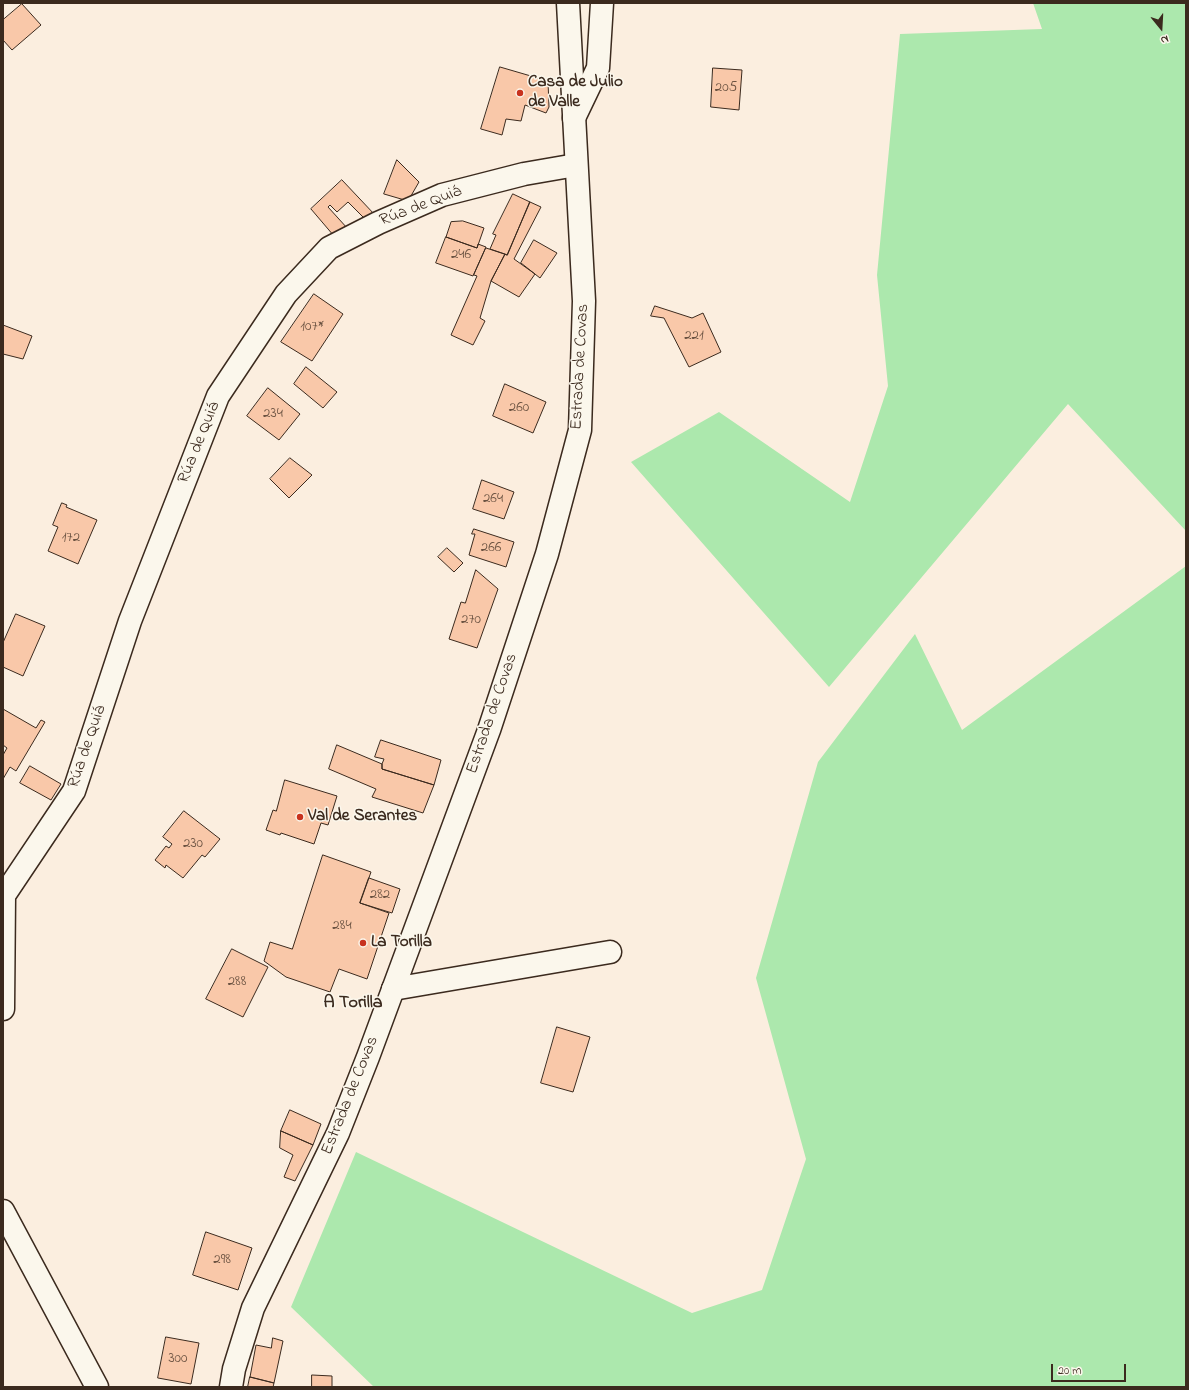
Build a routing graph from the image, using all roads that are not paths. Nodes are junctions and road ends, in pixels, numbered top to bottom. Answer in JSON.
{"nodes":[{"id":1,"x":568,"y":3,"type":"edge"},
{"id":2,"x":602,"y":3,"type":"edge"},
{"id":3,"x":574,"y":118,"type":"junction"},
{"id":4,"x":576,"y":165,"type":"junction"},
{"id":5,"x":3,"y":897,"type":"edge"},
{"id":6,"x":610,"y":952,"type":"dead end"},
{"id":7,"x":393,"y":989,"type":"junction"},
{"id":8,"x":3,"y":1009,"type":"edge"},
{"id":9,"x":3,"y":1211,"type":"edge"},
{"id":10,"x":97,"y":1387,"type":"edge"},
{"id":11,"x":231,"y":1387,"type":"edge"}],
"edges":[{"from":1,"to":3,"type":"street","name":"Estrada de Covas"},
{"from":2,"to":3,"type":"street"},
{"from":3,"to":4,"type":"street","name":"Estrada de Covas"},
{"from":4,"to":5,"type":"street","name":"Rúa de Quiá"},
{"from":4,"to":7,"type":"street","name":"Estrada de Covas"},
{"from":5,"to":8,"type":"street"},
{"from":6,"to":7,"type":"street"},
{"from":7,"to":11,"type":"street","name":"Estrada de Covas"},
{"from":9,"to":10,"type":"street"}]}
